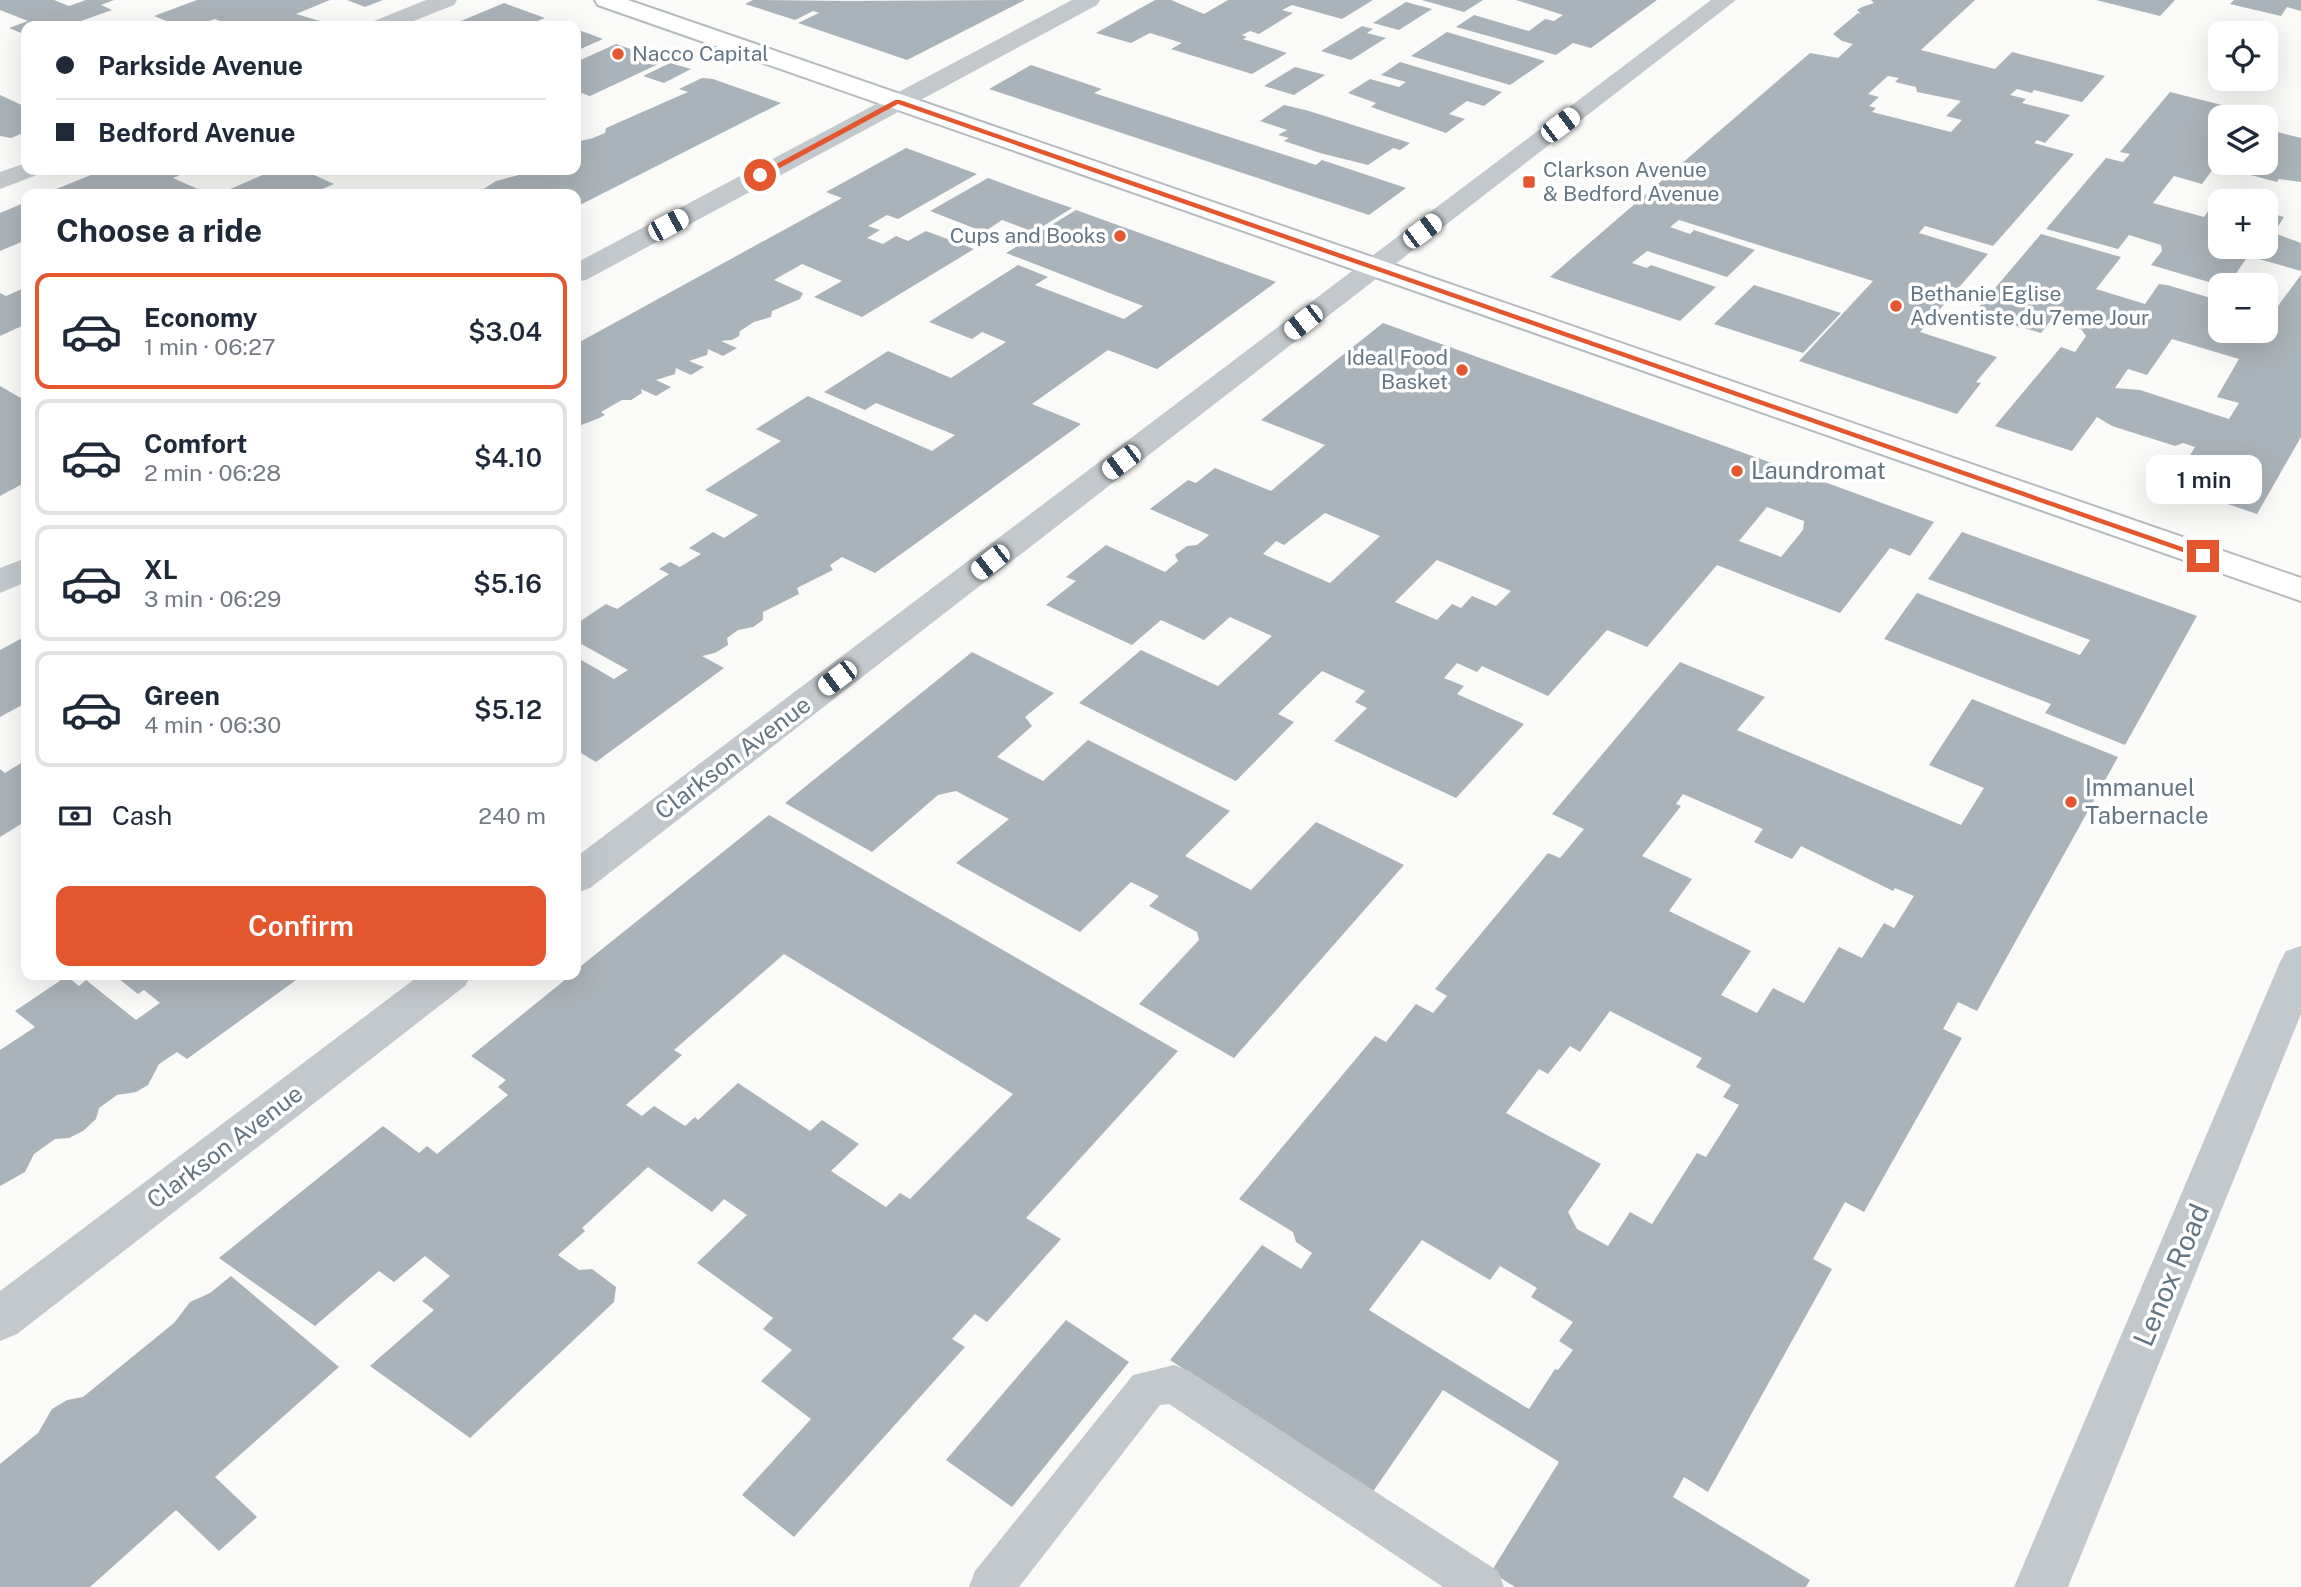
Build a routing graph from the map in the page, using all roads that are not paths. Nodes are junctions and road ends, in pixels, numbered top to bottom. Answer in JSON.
{"nodes":[{"id":1,"x":446,"y":0,"type":"edge"},
{"id":2,"x":606,"y":0,"type":"edge"},
{"id":3,"x":1089,"y":0,"type":"edge"},
{"id":4,"x":1725,"y":0,"type":"edge"},
{"id":5,"x":394,"y":21,"type":"edge"},
{"id":6,"x":898,"y":101,"type":"junction"},
{"id":7,"x":21,"y":173,"type":"edge"},
{"id":8,"x":0,"y":181,"type":"edge"},
{"id":9,"x":1375,"y":267,"type":"junction"},
{"id":10,"x":581,"y":271,"type":"edge"},
{"id":11,"x":21,"y":571,"type":"edge"},
{"id":12,"x":0,"y":582,"type":"edge"},
{"id":13,"x":2301,"y":590,"type":"edge"},
{"id":14,"x":581,"y":874,"type":"edge"},
{"id":15,"x":2301,"y":962,"type":"edge"},
{"id":16,"x":443,"y":980,"type":"edge"},
{"id":17,"x":0,"y":1319,"type":"edge"},
{"id":18,"x":991,"y":1587,"type":"edge"},
{"id":19,"x":1482,"y":1587,"type":"edge"},
{"id":20,"x":2041,"y":1587,"type":"edge"}],
"edges":[{"from":1,"to":5,"type":"street"},
{"from":2,"to":6,"type":"street"},
{"from":3,"to":6,"type":"street"},
{"from":4,"to":9,"type":"street","name":"Clarkson Avenue"},
{"from":6,"to":9,"type":"street"},
{"from":6,"to":10,"type":"street"},
{"from":7,"to":8,"type":"street"},
{"from":9,"to":13,"type":"street"},
{"from":9,"to":14,"type":"street","name":"Clarkson Avenue"},
{"from":11,"to":12,"type":"street"},
{"from":15,"to":20,"type":"street","name":"Lenox Road"},
{"from":16,"to":17,"type":"street","name":"Clarkson Avenue"},
{"from":18,"to":19,"type":"lane"}]}
